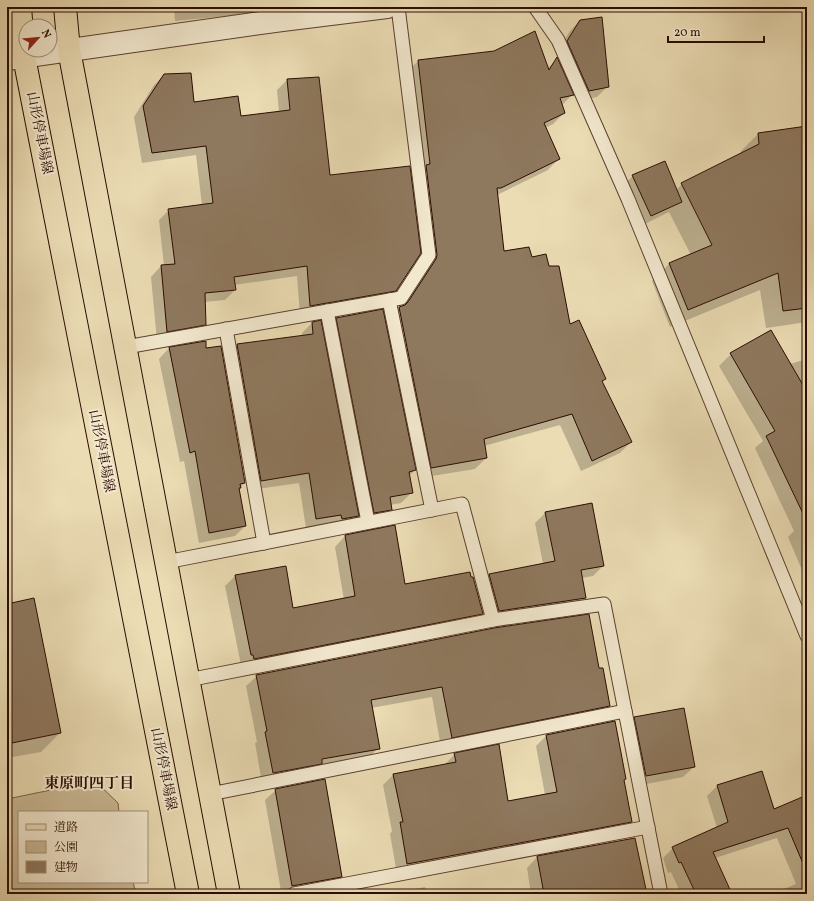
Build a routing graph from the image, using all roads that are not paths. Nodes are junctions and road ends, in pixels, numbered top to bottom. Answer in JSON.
{"nodes":[{"id":1,"x":20,"y":7,"type":"edge"},
{"id":2,"x":65,"y":7,"type":"edge"},
{"id":3,"x":387,"y":7,"type":"edge"},
{"id":4,"x":398,"y":7,"type":"edge"},
{"id":5,"x":535,"y":7,"type":"edge"},
{"id":6,"x":282,"y":13,"type":"edge"},
{"id":7,"x":69,"y":50,"type":"junction"},
{"id":8,"x":15,"y":58,"type":"edge"},
{"id":9,"x":389,"y":300,"type":"junction"},
{"id":10,"x":328,"y":311,"type":"junction"},
{"id":11,"x":226,"y":329,"type":"junction"},
{"id":12,"x":126,"y":347,"type":"junction"},
{"id":13,"x":432,"y":510,"type":"junction"},
{"id":14,"x":368,"y":522,"type":"junction"},
{"id":15,"x":264,"y":543,"type":"junction"},
{"id":16,"x":166,"y":562,"type":"junction"},
{"id":17,"x":493,"y":620,"type":"junction"},
{"id":18,"x":807,"y":636,"type":"edge"},
{"id":19,"x":188,"y":680,"type":"junction"},
{"id":20,"x":625,"y":711,"type":"junction"},
{"id":21,"x":210,"y":794,"type":"junction"},
{"id":22,"x":648,"y":827,"type":"junction"},
{"id":23,"x":188,"y":894,"type":"edge"},
{"id":24,"x":229,"y":894,"type":"edge"},
{"id":25,"x":294,"y":894,"type":"edge"},
{"id":26,"x":661,"y":894,"type":"edge"}],
"edges":[{"from":1,"to":8,"type":"main road","name":"山形停車場線"},
{"from":2,"to":7,"type":"main road"},
{"from":3,"to":6,"type":"street"},
{"from":4,"to":9,"type":"lane"},
{"from":5,"to":18,"type":"lane"},
{"from":6,"to":7,"type":"street"},
{"from":7,"to":8,"type":"street"},
{"from":7,"to":12,"type":"main road"},
{"from":8,"to":23,"type":"main road","name":"山形停車場線"},
{"from":9,"to":10,"type":"lane"},
{"from":9,"to":13,"type":"lane"},
{"from":10,"to":11,"type":"lane"},
{"from":10,"to":14,"type":"lane"},
{"from":11,"to":12,"type":"lane"},
{"from":11,"to":15,"type":"lane"},
{"from":12,"to":16,"type":"main road"},
{"from":13,"to":14,"type":"lane"},
{"from":13,"to":17,"type":"lane"},
{"from":14,"to":15,"type":"lane"},
{"from":15,"to":16,"type":"lane"},
{"from":16,"to":19,"type":"main road"},
{"from":17,"to":19,"type":"lane"},
{"from":17,"to":20,"type":"lane"},
{"from":19,"to":21,"type":"main road"},
{"from":20,"to":21,"type":"lane"},
{"from":20,"to":22,"type":"lane"},
{"from":21,"to":24,"type":"main road"},
{"from":22,"to":25,"type":"lane"},
{"from":22,"to":26,"type":"lane"}]}
